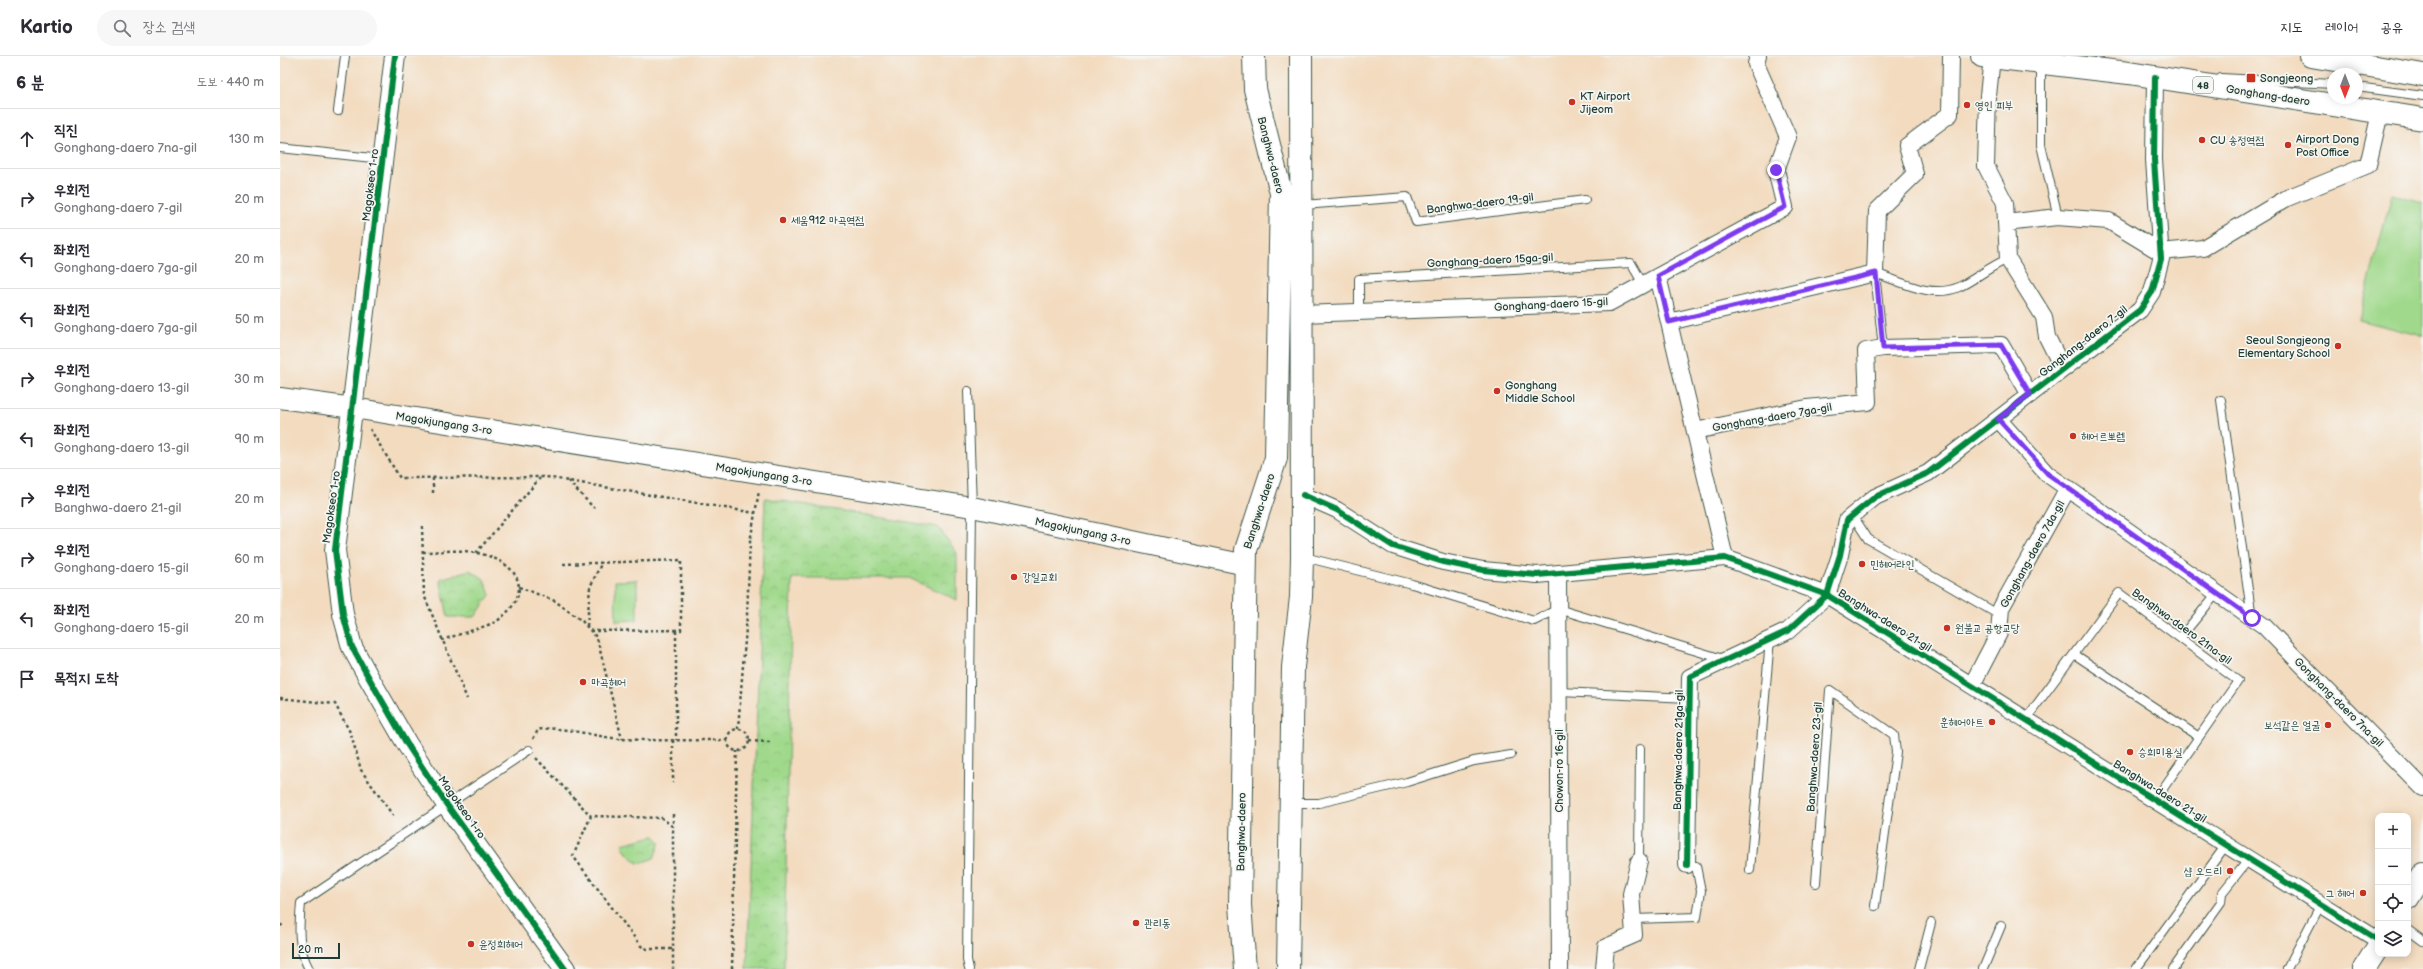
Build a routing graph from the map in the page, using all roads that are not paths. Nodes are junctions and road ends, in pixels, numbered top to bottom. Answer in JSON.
{"nodes":[{"id":1,"x":344,"y":56,"type":"edge"},
{"id":2,"x":395,"y":56,"type":"edge"},
{"id":3,"x":1254,"y":56,"type":"edge"},
{"id":4,"x":1758,"y":56,"type":"edge"},
{"id":5,"x":1951,"y":56,"type":"edge"},
{"id":6,"x":2311,"y":56,"type":"edge"},
{"id":7,"x":1987,"y":57,"type":"edge"},
{"id":8,"x":1304,"y":62,"type":"edge"},
{"id":9,"x":2041,"y":63,"type":"junction"},
{"id":10,"x":2129,"y":73,"type":"junction"},
{"id":11,"x":2423,"y":75,"type":"edge"},
{"id":12,"x":2155,"y":77,"type":"junction"},
{"id":13,"x":2327,"y":84,"type":"edge"},
{"id":14,"x":2363,"y":88,"type":"edge"},
{"id":15,"x":2423,"y":96,"type":"edge"},
{"id":16,"x":338,"y":112,"type":"dead end"},
{"id":17,"x":2380,"y":112,"type":"junction"},
{"id":18,"x":2423,"y":119,"type":"edge"},
{"id":19,"x":280,"y":148,"type":"edge"},
{"id":20,"x":383,"y":160,"type":"junction"},
{"id":21,"x":1585,"y":200,"type":"dead end"},
{"id":22,"x":1300,"y":205,"type":"junction"},
{"id":23,"x":2058,"y":217,"type":"junction"},
{"id":24,"x":2006,"y":223,"type":"junction"},
{"id":25,"x":2160,"y":252,"type":"junction"},
{"id":26,"x":2008,"y":259,"type":"junction"},
{"id":27,"x":1876,"y":273,"type":"junction"},
{"id":28,"x":1658,"y":276,"type":"junction"},
{"id":29,"x":1643,"y":284,"type":"junction"},
{"id":30,"x":1360,"y":312,"type":"junction"},
{"id":31,"x":1301,"y":314,"type":"junction"},
{"id":32,"x":1669,"y":322,"type":"junction"},
{"id":33,"x":1883,"y":348,"type":"junction"},
{"id":34,"x":2063,"y":368,"type":"junction"},
{"id":35,"x":968,"y":391,"type":"dead end"},
{"id":36,"x":2030,"y":394,"type":"junction"},
{"id":37,"x":280,"y":398,"type":"edge"},
{"id":38,"x":2221,"y":400,"type":"dead end"},
{"id":39,"x":353,"y":408,"type":"junction"},
{"id":40,"x":1998,"y":419,"type":"junction"},
{"id":41,"x":1695,"y":431,"type":"junction"},
{"id":42,"x":2068,"y":488,"type":"junction"},
{"id":43,"x":1303,"y":495,"type":"junction"},
{"id":44,"x":972,"y":507,"type":"junction"},
{"id":45,"x":1853,"y":516,"type":"junction"},
{"id":46,"x":1302,"y":557,"type":"junction"},
{"id":47,"x":1725,"y":558,"type":"junction"},
{"id":48,"x":1246,"y":565,"type":"junction"},
{"id":49,"x":1558,"y":573,"type":"junction"},
{"id":50,"x":2217,"y":593,"type":"junction"},
{"id":51,"x":1827,"y":594,"type":"junction"},
{"id":52,"x":1558,"y":609,"type":"junction"},
{"id":53,"x":2000,"y":616,"type":"junction"},
{"id":54,"x":2252,"y":618,"type":"junction"},
{"id":55,"x":2180,"y":638,"type":"junction"},
{"id":56,"x":1770,"y":639,"type":"junction"},
{"id":57,"x":2074,"y":654,"type":"junction"},
{"id":58,"x":1726,"y":660,"type":"junction"},
{"id":59,"x":1972,"y":685,"type":"junction"},
{"id":60,"x":1560,"y":692,"type":"junction"},
{"id":61,"x":1689,"y":698,"type":"junction"},
{"id":62,"x":2026,"y":719,"type":"junction"},
{"id":63,"x":2199,"y":737,"type":"junction"},
{"id":64,"x":530,"y":746,"type":"road end"},
{"id":65,"x":1640,"y":750,"type":"dead end"},
{"id":66,"x":1511,"y":755,"type":"dead end"},
{"id":67,"x":2423,"y":788,"type":"edge"},
{"id":68,"x":2155,"y":800,"type":"junction"},
{"id":69,"x":1292,"y":803,"type":"junction"},
{"id":70,"x":448,"y":805,"type":"junction"},
{"id":71,"x":2226,"y":845,"type":"junction"},
{"id":72,"x":2249,"y":859,"type":"junction"},
{"id":73,"x":1639,"y":861,"type":"joint"},
{"id":74,"x":1691,"y":865,"type":"joint"},
{"id":75,"x":1750,"y":870,"type":"dead end"},
{"id":76,"x":2423,"y":874,"type":"edge"},
{"id":77,"x":1816,"y":884,"type":"dead end"},
{"id":78,"x":2411,"y":893,"type":"edge"},
{"id":79,"x":2321,"y":904,"type":"junction"},
{"id":80,"x":1875,"y":906,"type":"dead end"},
{"id":81,"x":1633,"y":919,"type":"junction"},
{"id":82,"x":1931,"y":923,"type":"dead end"},
{"id":83,"x":2000,"y":926,"type":"dead end"},
{"id":84,"x":2411,"y":932,"type":"edge"},
{"id":85,"x":2375,"y":938,"type":"edge"},
{"id":86,"x":2423,"y":941,"type":"edge"},
{"id":87,"x":2375,"y":952,"type":"edge"},
{"id":88,"x":309,"y":969,"type":"edge"},
{"id":89,"x":565,"y":969,"type":"edge"},
{"id":90,"x":969,"y":969,"type":"edge"},
{"id":91,"x":1245,"y":969,"type":"edge"},
{"id":92,"x":1288,"y":969,"type":"edge"},
{"id":93,"x":1560,"y":969,"type":"edge"},
{"id":94,"x":1604,"y":969,"type":"edge"},
{"id":95,"x":1919,"y":969,"type":"edge"},
{"id":96,"x":1983,"y":969,"type":"edge"},
{"id":97,"x":2136,"y":969,"type":"edge"},
{"id":98,"x":2173,"y":969,"type":"edge"},
{"id":99,"x":2287,"y":969,"type":"edge"},
{"id":100,"x":2364,"y":969,"type":"edge"}],
"edges":[{"from":1,"to":16,"type":"lane"},
{"from":2,"to":20,"type":"street","name":"Magokseo 1-ro"},
{"from":3,"to":48,"type":"main road","name":"Banghwa-daero"},
{"from":4,"to":28,"type":"street","name":"Gonghang-daero 15-gil"},
{"from":5,"to":27,"type":"street"},
{"from":6,"to":11,"type":"main road"},
{"from":7,"to":9,"type":"main road","name":"Gonghang-daero","number":"48"},
{"from":7,"to":24,"type":"street"},
{"from":8,"to":22,"type":"main road","name":"Banghwa-daero"},
{"from":9,"to":10,"type":"main road","name":"Gonghang-daero","number":"48"},
{"from":9,"to":23,"type":"lane"},
{"from":10,"to":12,"type":"main road","name":"Gonghang-daero","number":"48"},
{"from":10,"to":13,"type":"lane"},
{"from":12,"to":17,"type":"main road","name":"Gonghang-daero","number":"48"},
{"from":12,"to":25,"type":"street","name":"Gonghang-daero 7-gil"},
{"from":14,"to":15,"type":"lane"},
{"from":17,"to":18,"type":"main road","name":"Gonghang-daero","number":"48"},
{"from":17,"to":25,"type":"street"},
{"from":19,"to":20,"type":"lane"},
{"from":20,"to":39,"type":"street","name":"Magokseo 1-ro"},
{"from":21,"to":22,"type":"lane","name":"Banghwa-daero 19-gil"},
{"from":22,"to":31,"type":"main road","name":"Banghwa-daero"},
{"from":23,"to":24,"type":"street"},
{"from":23,"to":25,"type":"street"},
{"from":24,"to":26,"type":"street"},
{"from":25,"to":34,"type":"street","name":"Gonghang-daero 7-gil"},
{"from":26,"to":27,"type":"lane"},
{"from":26,"to":34,"type":"street"},
{"from":27,"to":32,"type":"street"},
{"from":27,"to":33,"type":"lane"},
{"from":28,"to":29,"type":"street","name":"Gonghang-daero 15-gil"},
{"from":28,"to":32,"type":"street"},
{"from":29,"to":30,"type":"street","name":"Gonghang-daero 15-gil"},
{"from":29,"to":30,"type":"lane","name":"Gonghang-daero 15ga-gil"},
{"from":30,"to":31,"type":"street","name":"Gonghang-daero 15-gil"},
{"from":31,"to":43,"type":"main road","name":"Banghwa-daero"},
{"from":32,"to":41,"type":"street"},
{"from":33,"to":36,"type":"street","name":"Gonghang-daero 7ga-gil"},
{"from":33,"to":41,"type":"street","name":"Gonghang-daero 7ga-gil"},
{"from":34,"to":36,"type":"street","name":"Gonghang-daero 7-gil"},
{"from":35,"to":44,"type":"lane"},
{"from":36,"to":40,"type":"street","name":"Gonghang-daero 7-gil"},
{"from":37,"to":39,"type":"street","name":"Magokjungang 3-ro"},
{"from":38,"to":54,"type":"lane"},
{"from":39,"to":44,"type":"street","name":"Magokjungang 3-ro"},
{"from":39,"to":70,"type":"street","name":"Magokseo 1-ro"},
{"from":40,"to":42,"type":"street","name":"Gonghang-daero 7na-gil"},
{"from":40,"to":45,"type":"street","name":"Gonghang-daero 7-gil"},
{"from":41,"to":47,"type":"street"},
{"from":42,"to":50,"type":"street","name":"Gonghang-daero 7na-gil"},
{"from":42,"to":53,"type":"street","name":"Gonghang-daero 7da-gil"},
{"from":43,"to":46,"type":"main road","name":"Banghwa-daero"},
{"from":43,"to":49,"type":"street","name":"Banghwa-daero 21-gil"},
{"from":44,"to":48,"type":"street","name":"Magokjungang 3-ro"},
{"from":44,"to":90,"type":"lane"},
{"from":45,"to":51,"type":"street","name":"Gonghang-daero 7-gil"},
{"from":45,"to":53,"type":"lane"},
{"from":46,"to":52,"type":"lane"},
{"from":46,"to":69,"type":"main road","name":"Banghwa-daero"},
{"from":47,"to":49,"type":"street","name":"Banghwa-daero 21-gil"},
{"from":47,"to":51,"type":"street","name":"Banghwa-daero 21-gil"},
{"from":48,"to":91,"type":"main road","name":"Banghwa-daero"},
{"from":49,"to":52,"type":"street","name":"Chowon-ro 16-gil"},
{"from":50,"to":54,"type":"street","name":"Gonghang-daero 7na-gil"},
{"from":50,"to":55,"type":"lane"},
{"from":51,"to":56,"type":"street","name":"Banghwa-daero 21ga-gil"},
{"from":51,"to":59,"type":"street","name":"Banghwa-daero 21-gil"},
{"from":52,"to":58,"type":"lane"},
{"from":52,"to":60,"type":"street","name":"Chowon-ro 16-gil"},
{"from":53,"to":59,"type":"street","name":"Gonghang-daero 7da-gil"},
{"from":54,"to":67,"type":"street","name":"Gonghang-daero 7na-gil"},
{"from":55,"to":57,"type":"lane","name":"Banghwa-daero 21na-gil"},
{"from":55,"to":63,"type":"lane","name":"Banghwa-daero 21na-gil"},
{"from":56,"to":58,"type":"street","name":"Banghwa-daero 21ga-gil"},
{"from":56,"to":75,"type":"lane"},
{"from":57,"to":62,"type":"lane","name":"Banghwa-daero 21na-gil"},
{"from":57,"to":63,"type":"lane"},
{"from":58,"to":61,"type":"street","name":"Banghwa-daero 21ga-gil"},
{"from":59,"to":62,"type":"street","name":"Banghwa-daero 21-gil"},
{"from":60,"to":61,"type":"lane","name":"Banghwa-daero 21ga-gil"},
{"from":60,"to":93,"type":"street","name":"Chowon-ro 16-gil"},
{"from":61,"to":74,"type":"street","name":"Banghwa-daero 21ga-gil"},
{"from":62,"to":68,"type":"street","name":"Banghwa-daero 21-gil"},
{"from":63,"to":68,"type":"lane","name":"Banghwa-daero 21na-gil"},
{"from":64,"to":70,"type":"lane"},
{"from":65,"to":73,"type":"lane"},
{"from":66,"to":69,"type":"lane"},
{"from":68,"to":71,"type":"street","name":"Banghwa-daero 21-gil"},
{"from":69,"to":92,"type":"main road","name":"Banghwa-daero"},
{"from":70,"to":88,"type":"lane"},
{"from":70,"to":89,"type":"street","name":"Magokseo 1-ro"},
{"from":71,"to":72,"type":"street","name":"Banghwa-daero 21-gil"},
{"from":71,"to":97,"type":"lane"},
{"from":72,"to":79,"type":"street","name":"Banghwa-daero 21-gil"},
{"from":72,"to":98,"type":"lane"},
{"from":73,"to":81,"type":"street"},
{"from":74,"to":81,"type":"lane"},
{"from":76,"to":78,"type":"main road"},
{"from":77,"to":80,"type":"lane","name":"Banghwa-daero 23-gil"},
{"from":79,"to":85,"type":"street","name":"Banghwa-daero 21-gil"},
{"from":79,"to":99,"type":"lane"},
{"from":81,"to":94,"type":"street"},
{"from":82,"to":95,"type":"lane"},
{"from":83,"to":96,"type":"lane"},
{"from":84,"to":86,"type":"lane"},
{"from":87,"to":100,"type":"main road"}]}
